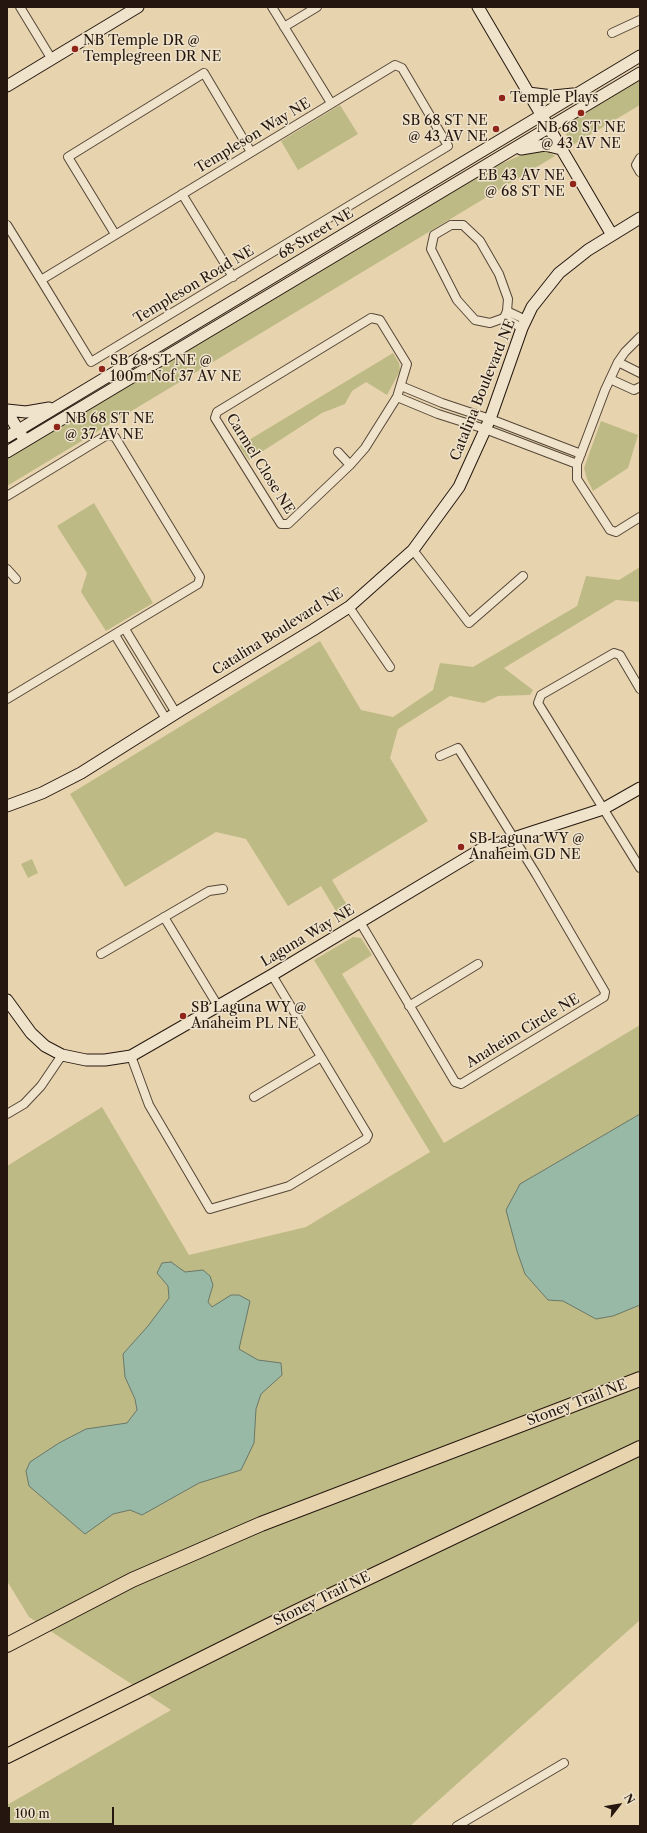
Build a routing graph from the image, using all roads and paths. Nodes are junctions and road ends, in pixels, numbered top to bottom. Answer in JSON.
{"nodes":[{"id":1,"x":20,"y":7,"type":"edge"},
{"id":2,"x":138,"y":7,"type":"edge"},
{"id":3,"x":272,"y":7,"type":"edge"},
{"id":4,"x":317,"y":7,"type":"edge"},
{"id":5,"x":478,"y":7,"type":"edge"},
{"id":6,"x":640,"y":20,"type":"edge"},
{"id":7,"x":284,"y":27,"type":"junction"},
{"id":8,"x":612,"y":33,"type":"dead end"},
{"id":9,"x":640,"y":56,"type":"edge"},
{"id":10,"x":51,"y":58,"type":"junction"},
{"id":11,"x":640,"y":72,"type":"edge"},
{"id":12,"x":7,"y":86,"type":"edge"},
{"id":13,"x":528,"y":93,"type":"junction"},
{"id":14,"x":579,"y":93,"type":"junction"},
{"id":15,"x":331,"y":103,"type":"junction"},
{"id":16,"x":541,"y":115,"type":"junction"},
{"id":17,"x":549,"y":128,"type":"junction"},
{"id":18,"x":448,"y":146,"type":"joint"},
{"id":19,"x":561,"y":149,"type":"junction"},
{"id":20,"x":251,"y":152,"type":"junction"},
{"id":21,"x":506,"y":154,"type":"junction"},
{"id":22,"x":640,"y":158,"type":"edge"},
{"id":23,"x":640,"y":172,"type":"edge"},
{"id":24,"x":182,"y":194,"type":"junction"},
{"id":25,"x":640,"y":218,"type":"edge"},
{"id":26,"x":7,"y":225,"type":"edge"},
{"id":27,"x":115,"y":234,"type":"junction"},
{"id":28,"x":612,"y":235,"type":"junction"},
{"id":29,"x":232,"y":277,"type":"junction"},
{"id":30,"x":40,"y":280,"type":"junction"},
{"id":31,"x":506,"y":314,"type":"junction"},
{"id":32,"x":524,"y":324,"type":"junction"},
{"id":33,"x":640,"y":337,"type":"edge"},
{"id":34,"x":618,"y":362,"type":"junction"},
{"id":35,"x":640,"y":372,"type":"edge"},
{"id":36,"x":610,"y":379,"type":"junction"},
{"id":37,"x":401,"y":386,"type":"junction"},
{"id":38,"x":640,"y":387,"type":"edge"},
{"id":39,"x":397,"y":398,"type":"junction"},
{"id":40,"x":56,"y":407,"type":"junction"},
{"id":41,"x":7,"y":411,"type":"edge"},
{"id":42,"x":488,"y":424,"type":"junction"},
{"id":43,"x":18,"y":430,"type":"junction"},
{"id":44,"x":7,"y":437,"type":"edge"},
{"id":45,"x":25,"y":441,"type":"junction"},
{"id":46,"x":7,"y":452,"type":"edge"},
{"id":47,"x":338,"y":452,"type":"dead end"},
{"id":48,"x":581,"y":454,"type":"junction"},
{"id":49,"x":577,"y":464,"type":"junction"},
{"id":50,"x":350,"y":465,"type":"junction"},
{"id":51,"x":7,"y":496,"type":"edge"},
{"id":52,"x":640,"y":517,"type":"edge"},
{"id":53,"x":413,"y":550,"type":"junction"},
{"id":54,"x":7,"y":569,"type":"edge"},
{"id":55,"x":523,"y":576,"type":"dead end"},
{"id":56,"x":16,"y":578,"type":"dead end"},
{"id":57,"x":349,"y":607,"type":"junction"},
{"id":58,"x":125,"y":629,"type":"junction"},
{"id":59,"x":115,"y":635,"type":"junction"},
{"id":60,"x":390,"y":667,"type":"dead end"},
{"id":61,"x":640,"y":689,"type":"edge"},
{"id":62,"x":7,"y":698,"type":"edge"},
{"id":63,"x":171,"y":716,"type":"junction"},
{"id":64,"x":440,"y":756,"type":"dead end"},
{"id":65,"x":640,"y":788,"type":"edge"},
{"id":66,"x":7,"y":806,"type":"edge"},
{"id":67,"x":604,"y":809,"type":"junction"},
{"id":68,"x":513,"y":838,"type":"junction"},
{"id":69,"x":640,"y":868,"type":"edge"},
{"id":70,"x":223,"y":889,"type":"dead end"},
{"id":71,"x":164,"y":917,"type":"junction"},
{"id":72,"x":360,"y":922,"type":"junction"},
{"id":73,"x":101,"y":954,"type":"dead end"},
{"id":74,"x":478,"y":964,"type":"dead end"},
{"id":75,"x":272,"y":975,"type":"junction"},
{"id":76,"x":7,"y":1000,"type":"edge"},
{"id":77,"x":218,"y":1006,"type":"junction"},
{"id":78,"x":410,"y":1006,"type":"junction"},
{"id":79,"x":62,"y":1054,"type":"junction"},
{"id":80,"x":131,"y":1056,"type":"junction"},
{"id":81,"x":321,"y":1057,"type":"junction"},
{"id":82,"x":254,"y":1097,"type":"dead end"},
{"id":83,"x":7,"y":1114,"type":"edge"},
{"id":84,"x":640,"y":1378,"type":"edge"},
{"id":85,"x":640,"y":1448,"type":"edge"},
{"id":86,"x":7,"y":1645,"type":"edge"},
{"id":87,"x":7,"y":1756,"type":"edge"},
{"id":88,"x":564,"y":1763,"type":"dead end"},
{"id":89,"x":457,"y":1826,"type":"edge"}],
"edges":[{"from":1,"to":10,"type":"street"},
{"from":2,"to":10,"type":"street"},
{"from":3,"to":7,"type":"street"},
{"from":4,"to":7,"type":"street"},
{"from":5,"to":13,"type":"street"},
{"from":6,"to":8,"type":"street"},
{"from":7,"to":15,"type":"street"},
{"from":9,"to":14,"type":"street","name":"68 Street NE"},
{"from":10,"to":12,"type":"street"},
{"from":11,"to":17,"type":"street","name":"68 Street NE"},
{"from":13,"to":14,"type":"street"},
{"from":13,"to":16,"type":"street"},
{"from":14,"to":16,"type":"street","name":"68 Street NE"},
{"from":15,"to":18,"type":"street","name":"Templeson Way NE"},
{"from":15,"to":20,"type":"street","name":"Templeson Way NE"},
{"from":16,"to":17,"type":"street"},
{"from":16,"to":40,"type":"street","name":"68 Street NE"},
{"from":17,"to":19,"type":"street"},
{"from":17,"to":21,"type":"street","name":"68 Street NE"},
{"from":18,"to":29,"type":"street","name":"Templeson Road NE"},
{"from":19,"to":21,"type":"street"},
{"from":19,"to":28,"type":"street"},
{"from":20,"to":24,"type":"street","name":"Templeson Way NE"},
{"from":20,"to":27,"type":"street"},
{"from":21,"to":45,"type":"street","name":"68 Street NE"},
{"from":22,"to":23,"type":"street"},
{"from":24,"to":27,"type":"street","name":"Templeson Way NE"},
{"from":24,"to":29,"type":"street"},
{"from":25,"to":28,"type":"street"},
{"from":26,"to":30,"type":"street","name":"Templeson Road NE"},
{"from":27,"to":30,"type":"street","name":"Templeson Way NE"},
{"from":28,"to":32,"type":"street","name":"Catalina Boulevard NE"},
{"from":29,"to":30,"type":"street","name":"Templeson Road NE"},
{"from":31,"to":31,"type":"street"},
{"from":31,"to":32,"type":"street"},
{"from":32,"to":42,"type":"street","name":"Catalina Boulevard NE"},
{"from":33,"to":34,"type":"street"},
{"from":34,"to":35,"type":"street"},
{"from":34,"to":36,"type":"street"},
{"from":36,"to":38,"type":"street"},
{"from":36,"to":48,"type":"street"},
{"from":37,"to":39,"type":"street","name":"Carmel Close NE"},
{"from":37,"to":42,"type":"street"},
{"from":37,"to":50,"type":"street","name":"Carmel Close NE"},
{"from":39,"to":42,"type":"street"},
{"from":39,"to":50,"type":"street","name":"Carmel Close NE"},
{"from":40,"to":41,"type":"street"},
{"from":40,"to":43,"type":"street","name":"68 Street NE"},
{"from":41,"to":43,"type":"street"},
{"from":42,"to":48,"type":"street"},
{"from":42,"to":49,"type":"street"},
{"from":42,"to":53,"type":"street","name":"Catalina Boulevard NE"},
{"from":43,"to":44,"type":"street","name":"68 Street NE"},
{"from":43,"to":45,"type":"street"},
{"from":45,"to":46,"type":"street","name":"68 Street NE"},
{"from":47,"to":50,"type":"street"},
{"from":48,"to":49,"type":"street"},
{"from":49,"to":52,"type":"street"},
{"from":51,"to":58,"type":"street"},
{"from":53,"to":55,"type":"street"},
{"from":53,"to":57,"type":"street","name":"Catalina Boulevard NE"},
{"from":54,"to":56,"type":"street"},
{"from":57,"to":60,"type":"street"},
{"from":57,"to":63,"type":"street","name":"Catalina Boulevard NE"},
{"from":58,"to":59,"type":"street"},
{"from":58,"to":63,"type":"street"},
{"from":59,"to":62,"type":"street"},
{"from":59,"to":63,"type":"street"},
{"from":61,"to":67,"type":"street"},
{"from":63,"to":66,"type":"street","name":"Catalina Boulevard NE"},
{"from":64,"to":68,"type":"street","name":"Anaheim Circle NE"},
{"from":65,"to":67,"type":"street","name":"Laguna Way NE"},
{"from":67,"to":68,"type":"street","name":"Laguna Way NE"},
{"from":67,"to":69,"type":"street"},
{"from":68,"to":72,"type":"street","name":"Laguna Way NE"},
{"from":68,"to":78,"type":"street","name":"Anaheim Circle NE"},
{"from":70,"to":71,"type":"street"},
{"from":71,"to":73,"type":"street"},
{"from":71,"to":77,"type":"street"},
{"from":72,"to":75,"type":"street","name":"Laguna Way NE"},
{"from":72,"to":78,"type":"street","name":"Anaheim Circle NE"},
{"from":74,"to":78,"type":"street"},
{"from":75,"to":77,"type":"street","name":"Laguna Way NE"},
{"from":75,"to":81,"type":"street"},
{"from":76,"to":79,"type":"street","name":"Laguna Way NE"},
{"from":77,"to":80,"type":"street","name":"Laguna Way NE"},
{"from":79,"to":80,"type":"street","name":"Laguna Way NE"},
{"from":79,"to":83,"type":"street"},
{"from":80,"to":81,"type":"street"},
{"from":81,"to":82,"type":"street"},
{"from":84,"to":86,"type":"highway","name":"Stoney Trail NE"},
{"from":85,"to":87,"type":"highway","name":"Stoney Trail NE"},
{"from":88,"to":89,"type":"street"}]}
